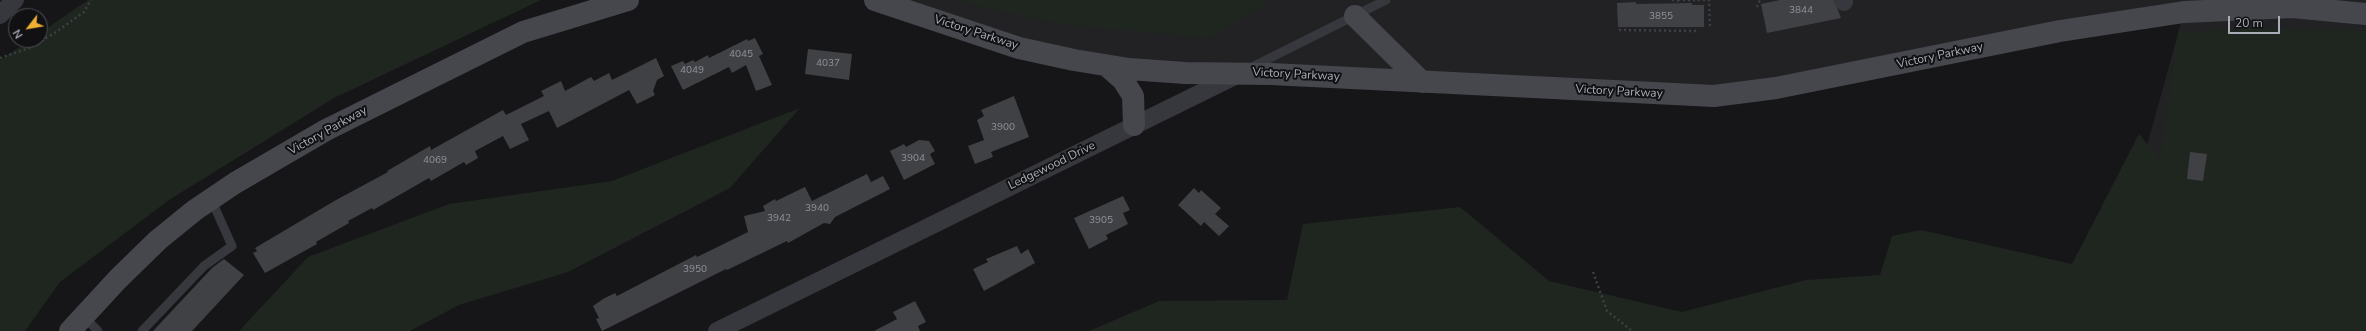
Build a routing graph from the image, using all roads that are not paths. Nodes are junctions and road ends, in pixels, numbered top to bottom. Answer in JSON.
{"nodes":[{"id":1,"x":15,"y":0,"type":"edge"},
{"id":2,"x":628,"y":0,"type":"edge"},
{"id":3,"x":875,"y":0,"type":"edge"},
{"id":4,"x":1386,"y":0,"type":"edge"},
{"id":5,"x":2184,"y":6,"type":"edge"},
{"id":6,"x":2366,"y":14,"type":"edge"},
{"id":7,"x":0,"y":15,"type":"edge"},
{"id":8,"x":1355,"y":16,"type":"junction"},
{"id":9,"x":1106,"y":65,"type":"junction"},
{"id":10,"x":1241,"y":72,"type":"junction"},
{"id":11,"x":1422,"y":82,"type":"junction"},
{"id":12,"x":1134,"y":125,"type":"junction"},
{"id":13,"x":211,"y":199,"type":"junction"},
{"id":14,"x":84,"y":326,"type":"edge"},
{"id":15,"x":142,"y":331,"type":"edge"},
{"id":16,"x":717,"y":331,"type":"edge"}],
"edges":[{"from":1,"to":7,"type":"street"},
{"from":2,"to":13,"type":"street","name":"Victory Parkway"},
{"from":3,"to":9,"type":"street","name":"Victory Parkway"},
{"from":4,"to":8,"type":"lane","name":"Ledgewood Drive"},
{"from":5,"to":6,"type":"street","name":"Victory Parkway"},
{"from":5,"to":11,"type":"street","name":"Victory Parkway"},
{"from":8,"to":10,"type":"lane","name":"Ledgewood Drive"},
{"from":8,"to":11,"type":"street"},
{"from":9,"to":10,"type":"street","name":"Victory Parkway"},
{"from":9,"to":12,"type":"street"},
{"from":10,"to":11,"type":"street","name":"Victory Parkway"},
{"from":10,"to":12,"type":"street","name":"Ledgewood Drive"},
{"from":12,"to":16,"type":"street","name":"Ledgewood Drive"},
{"from":13,"to":14,"type":"street","name":"Victory Parkway"},
{"from":13,"to":15,"type":"lane"}]}
